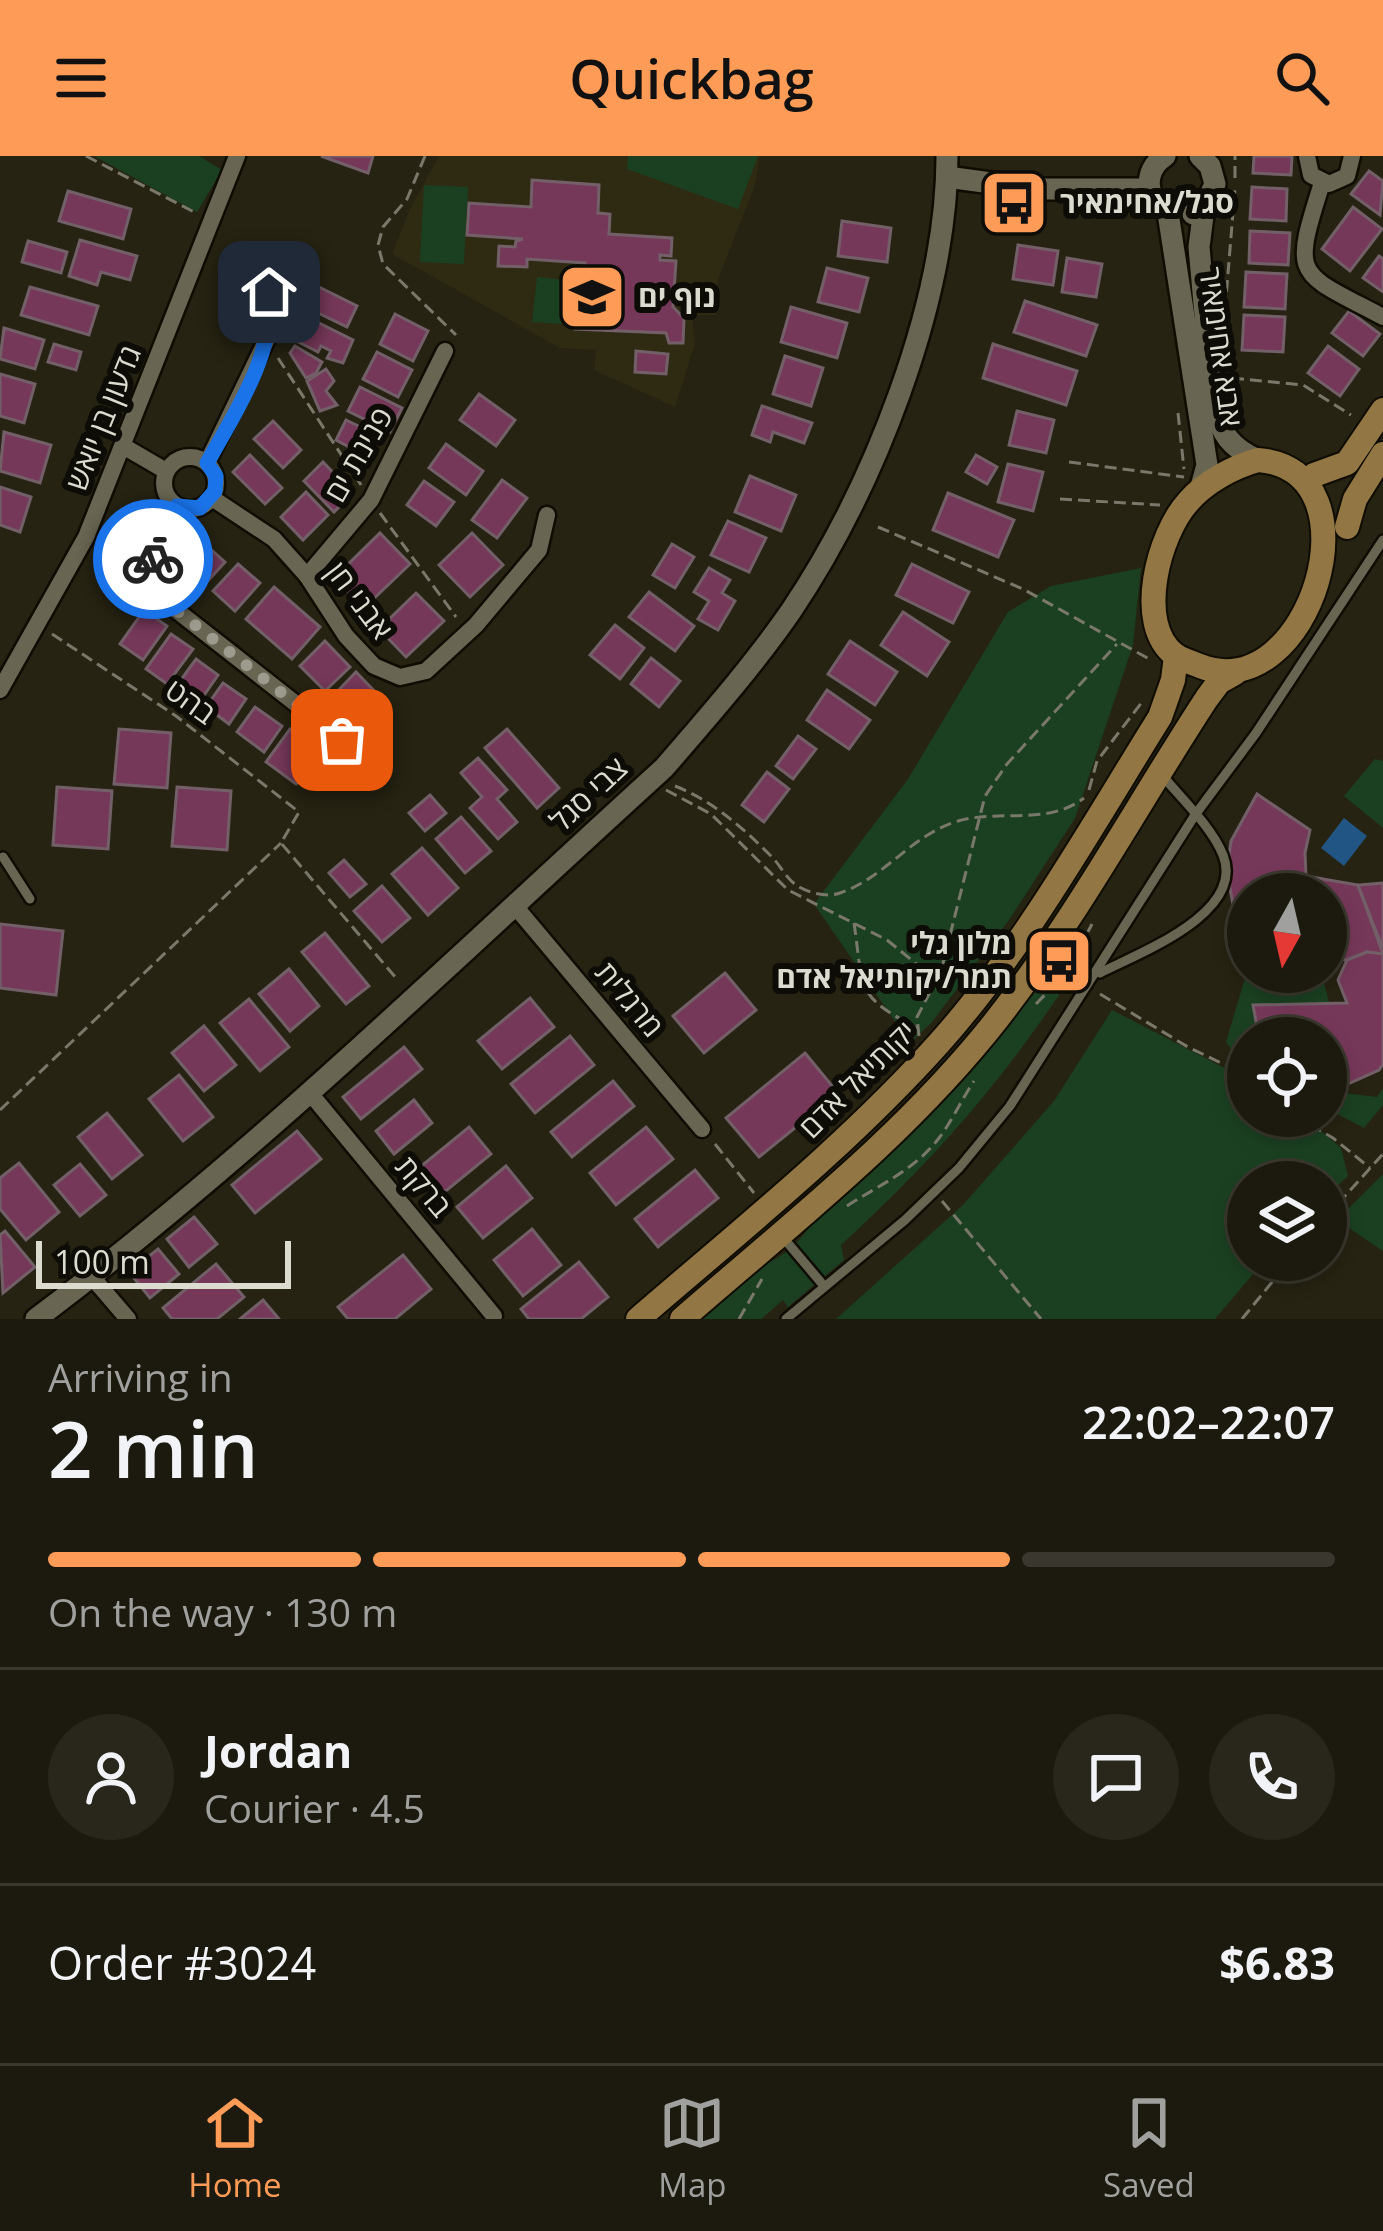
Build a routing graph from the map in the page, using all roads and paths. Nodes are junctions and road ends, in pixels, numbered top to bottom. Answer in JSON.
{"nodes":[{"id":1,"x":86,"y":156,"type":"edge"},
{"id":2,"x":237,"y":156,"type":"edge"},
{"id":3,"x":425,"y":156,"type":"edge"},
{"id":4,"x":1165,"y":156,"type":"edge"},
{"id":5,"x":1235,"y":156,"type":"edge"},
{"id":6,"x":1307,"y":156,"type":"edge"},
{"id":7,"x":1352,"y":156,"type":"edge"},
{"id":8,"x":1207,"y":159,"type":"edge"},
{"id":9,"x":947,"y":166,"type":"edge"},
{"id":10,"x":1322,"y":183,"type":"junction"},
{"id":11,"x":1150,"y":189,"type":"junction"},
{"id":12,"x":1204,"y":208,"type":"junction"},
{"id":13,"x":1168,"y":213,"type":"junction"},
{"id":14,"x":204,"y":216,"type":"dead end"},
{"id":15,"x":266,"y":266,"type":"dead end"},
{"id":16,"x":1383,"y":316,"type":"edge"},
{"id":17,"x":1225,"y":321,"type":"dead end"},
{"id":18,"x":445,"y":351,"type":"joint"},
{"id":19,"x":1230,"y":393,"type":"dead end"},
{"id":20,"x":1377,"y":419,"type":"edge"},
{"id":21,"x":123,"y":446,"type":"junction"},
{"id":22,"x":1383,"y":454,"type":"edge"},
{"id":23,"x":1258,"y":460,"type":"junction"},
{"id":24,"x":1069,"y":462,"type":"dead end"},
{"id":25,"x":207,"y":463,"type":"junction"},
{"id":26,"x":1184,"y":469,"type":"dead end"},
{"id":27,"x":166,"y":471,"type":"junction"},
{"id":28,"x":1314,"y":475,"type":"junction"},
{"id":29,"x":1188,"y":486,"type":"junction"},
{"id":30,"x":212,"y":497,"type":"junction"},
{"id":31,"x":1060,"y":499,"type":"dead end"},
{"id":32,"x":1163,"y":505,"type":"dead end"},
{"id":33,"x":177,"y":506,"type":"junction"},
{"id":34,"x":547,"y":515,"type":"dead end"},
{"id":35,"x":878,"y":527,"type":"dead end"},
{"id":36,"x":1345,"y":535,"type":"junction"},
{"id":37,"x":1383,"y":540,"type":"edge"},
{"id":38,"x":307,"y":576,"type":"junction"},
{"id":39,"x":51,"y":634,"type":"dead end"},
{"id":40,"x":1118,"y":643,"type":"junction"},
{"id":41,"x":1163,"y":658,"type":"junction"},
{"id":42,"x":1235,"y":673,"type":"junction"},
{"id":43,"x":0,"y":690,"type":"edge"},
{"id":44,"x":1144,"y":700,"type":"dead end"},
{"id":45,"x":342,"y":740,"type":"dead end"},
{"id":46,"x":1160,"y":772,"type":"junction"},
{"id":47,"x":670,"y":784,"type":"dead end"},
{"id":48,"x":664,"y":790,"type":"dead end"},
{"id":49,"x":1195,"y":815,"type":"junction"},
{"id":50,"x":980,"y":816,"type":"junction"},
{"id":51,"x":281,"y":843,"type":"junction"},
{"id":52,"x":3,"y":857,"type":"dead end"},
{"id":53,"x":30,"y":898,"type":"dead end"},
{"id":54,"x":514,"y":905,"type":"junction"},
{"id":55,"x":854,"y":922,"type":"junction"},
{"id":56,"x":1095,"y":976,"type":"junction"},
{"id":57,"x":396,"y":978,"type":"dead end"},
{"id":58,"x":936,"y":980,"type":"junction"},
{"id":59,"x":1088,"y":986,"type":"junction"},
{"id":60,"x":919,"y":1028,"type":"junction"},
{"id":61,"x":919,"y":1039,"type":"dead end"},
{"id":62,"x":1227,"y":1066,"type":"edge"},
{"id":63,"x":310,"y":1093,"type":"junction"},
{"id":64,"x":0,"y":1110,"type":"edge"},
{"id":65,"x":702,"y":1129,"type":"joint"},
{"id":66,"x":1331,"y":1137,"type":"edge"},
{"id":67,"x":1382,"y":1159,"type":"edge"},
{"id":68,"x":1370,"y":1168,"type":"junction"},
{"id":69,"x":934,"y":1192,"type":"junction"},
{"id":70,"x":1347,"y":1194,"type":"edge"},
{"id":71,"x":760,"y":1203,"type":"junction"},
{"id":72,"x":780,"y":1233,"type":"junction"},
{"id":73,"x":92,"y":1277,"type":"junction"},
{"id":74,"x":762,"y":1279,"type":"dead end"},
{"id":75,"x":1273,"y":1281,"type":"edge"},
{"id":76,"x":824,"y":1286,"type":"junction"},
{"id":77,"x":494,"y":1316,"type":"dead end"},
{"id":78,"x":36,"y":1319,"type":"edge"},
{"id":79,"x":128,"y":1319,"type":"edge"},
{"id":80,"x":638,"y":1319,"type":"edge"},
{"id":81,"x":682,"y":1319,"type":"edge"},
{"id":82,"x":739,"y":1319,"type":"edge"},
{"id":83,"x":786,"y":1319,"type":"edge"},
{"id":84,"x":1041,"y":1319,"type":"edge"},
{"id":85,"x":1242,"y":1319,"type":"edge"}],
"edges":[{"from":1,"to":14,"type":"path"},
{"from":2,"to":21,"type":"street","name":"גדעון בן יואש"},
{"from":3,"to":18,"type":"path"},
{"from":4,"to":11,"type":"street"},
{"from":5,"to":17,"type":"path"},
{"from":6,"to":10,"type":"street"},
{"from":7,"to":10,"type":"street"},
{"from":8,"to":12,"type":"street","name":"אבא אחימאיר"},
{"from":9,"to":11,"type":"street"},
{"from":9,"to":54,"type":"street","name":"צבי סגל"},
{"from":10,"to":16,"type":"street"},
{"from":11,"to":13,"type":"street"},
{"from":12,"to":13,"type":"street"},
{"from":12,"to":23,"type":"street","name":"אבא אחימאיר"},
{"from":13,"to":29,"type":"street","name":"אבא אחימאיר"},
{"from":15,"to":25,"type":"street"},
{"from":18,"to":38,"type":"street","name":"פנינת ים"},
{"from":19,"to":20,"type":"path"},
{"from":20,"to":28,"type":"main road"},
{"from":21,"to":27,"type":"street"},
{"from":21,"to":43,"type":"street","name":"גדעון בן יואש"},
{"from":22,"to":36,"type":"main road"},
{"from":23,"to":28,"type":"main road"},
{"from":23,"to":29,"type":"main road"},
{"from":24,"to":29,"type":"path"},
{"from":25,"to":27,"type":"street"},
{"from":25,"to":30,"type":"street"},
{"from":26,"to":29,"type":"path"},
{"from":27,"to":33,"type":"street"},
{"from":28,"to":36,"type":"main road"},
{"from":29,"to":41,"type":"main road"},
{"from":30,"to":33,"type":"street"},
{"from":30,"to":38,"type":"street","name":"אבני חן"},
{"from":31,"to":32,"type":"path"},
{"from":33,"to":45,"type":"street"},
{"from":34,"to":38,"type":"street","name":"אבני חן"},
{"from":35,"to":40,"type":"path"},
{"from":36,"to":42,"type":"main road"},
{"from":37,"to":49,"type":"lane"},
{"from":39,"to":51,"type":"path","name":"בהט"},
{"from":40,"to":41,"type":"path"},
{"from":40,"to":50,"type":"path"},
{"from":41,"to":42,"type":"main road"},
{"from":41,"to":71,"type":"main road","name":"יקותיאל אדם"},
{"from":42,"to":46,"type":"main road","name":"יקותיאל אדם"},
{"from":44,"to":50,"type":"path"},
{"from":46,"to":49,"type":"lane"},
{"from":46,"to":72,"type":"main road","name":"יקותיאל אדם"},
{"from":47,"to":50,"type":"path"},
{"from":48,"to":55,"type":"path"},
{"from":49,"to":56,"type":"lane"},
{"from":49,"to":56,"type":"lane"},
{"from":50,"to":58,"type":"path"},
{"from":51,"to":57,"type":"path"},
{"from":51,"to":64,"type":"path"},
{"from":52,"to":53,"type":"lane"},
{"from":54,"to":63,"type":"street","name":"צבי סגל"},
{"from":54,"to":65,"type":"street","name":"מרגלית"},
{"from":55,"to":58,"type":"path"},
{"from":55,"to":60,"type":"path"},
{"from":56,"to":59,"type":"lane"},
{"from":58,"to":60,"type":"path"},
{"from":59,"to":62,"type":"path"},
{"from":59,"to":69,"type":"lane"},
{"from":60,"to":61,"type":"path"},
{"from":63,"to":73,"type":"street","name":"צבי סגל"},
{"from":63,"to":77,"type":"street","name":"ברקת"},
{"from":65,"to":71,"type":"path"},
{"from":66,"to":68,"type":"path"},
{"from":67,"to":68,"type":"path"},
{"from":68,"to":70,"type":"path"},
{"from":69,"to":76,"type":"lane"},
{"from":69,"to":84,"type":"path"},
{"from":71,"to":72,"type":"lane"},
{"from":71,"to":80,"type":"main road","name":"יקותיאל אדם"},
{"from":72,"to":76,"type":"lane"},
{"from":72,"to":81,"type":"main road","name":"יקותיאל אדם"},
{"from":73,"to":78,"type":"street","name":"צבי סגל"},
{"from":73,"to":79,"type":"street"},
{"from":74,"to":82,"type":"path"},
{"from":75,"to":85,"type":"path"},
{"from":76,"to":83,"type":"lane"}]}
